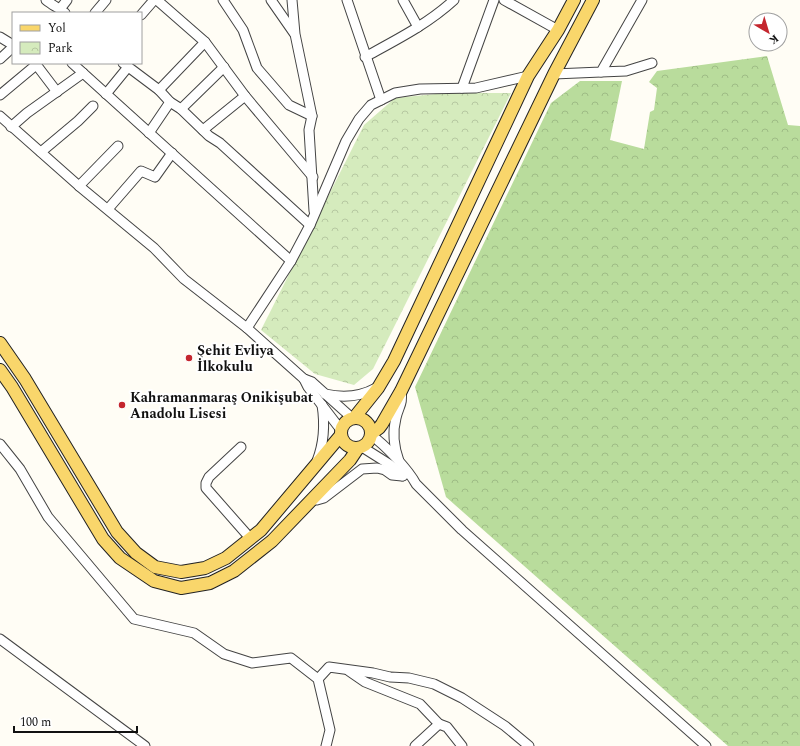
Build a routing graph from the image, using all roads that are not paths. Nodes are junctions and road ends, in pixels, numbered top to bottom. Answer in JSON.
{"nodes":[{"id":1,"x":46,"y":0,"type":"edge"},
{"id":2,"x":67,"y":0,"type":"edge"},
{"id":3,"x":106,"y":0,"type":"edge"},
{"id":4,"x":156,"y":0,"type":"edge"},
{"id":5,"x":223,"y":0,"type":"edge"},
{"id":6,"x":272,"y":0,"type":"edge"},
{"id":7,"x":292,"y":0,"type":"edge"},
{"id":8,"x":347,"y":0,"type":"edge"},
{"id":9,"x":402,"y":0,"type":"edge"},
{"id":10,"x":454,"y":0,"type":"edge"},
{"id":11,"x":494,"y":0,"type":"edge"},
{"id":12,"x":504,"y":0,"type":"edge"},
{"id":13,"x":574,"y":0,"type":"edge"},
{"id":14,"x":593,"y":0,"type":"edge"},
{"id":15,"x":642,"y":0,"type":"edge"},
{"id":16,"x":56,"y":10,"type":"edge"},
{"id":17,"x":96,"y":12,"type":"edge"},
{"id":18,"x":142,"y":14,"type":"edge"},
{"id":19,"x":418,"y":27,"type":"junction"},
{"id":20,"x":558,"y":30,"type":"junction"},
{"id":21,"x":295,"y":34,"type":"junction"},
{"id":22,"x":0,"y":37,"type":"edge"},
{"id":23,"x":205,"y":42,"type":"junction"},
{"id":24,"x":12,"y":45,"type":"edge"},
{"id":25,"x":12,"y":47,"type":"edge"},
{"id":26,"x":366,"y":56,"type":"junction"},
{"id":27,"x":0,"y":59,"type":"edge"},
{"id":28,"x":652,"y":63,"type":"dead end"},
{"id":29,"x":36,"y":64,"type":"edge"},
{"id":30,"x":73,"y":64,"type":"edge"},
{"id":31,"x":126,"y":65,"type":"edge"},
{"id":32,"x":224,"y":67,"type":"junction"},
{"id":33,"x":601,"y":72,"type":"junction"},
{"id":34,"x":83,"y":73,"type":"junction"},
{"id":35,"x":554,"y":74,"type":"junction"},
{"id":36,"x":528,"y":76,"type":"junction"},
{"id":37,"x":462,"y":88,"type":"junction"},
{"id":38,"x":159,"y":90,"type":"junction"},
{"id":39,"x":57,"y":92,"type":"junction"},
{"id":40,"x":106,"y":94,"type":"junction"},
{"id":41,"x":0,"y":95,"type":"edge"},
{"id":42,"x":245,"y":96,"type":"junction"},
{"id":43,"x":381,"y":100,"type":"junction"},
{"id":44,"x":170,"y":102,"type":"junction"},
{"id":45,"x":93,"y":106,"type":"dead end"},
{"id":46,"x":180,"y":109,"type":"junction"},
{"id":47,"x":312,"y":116,"type":"junction"},
{"id":48,"x":1,"y":118,"type":"edge"},
{"id":49,"x":12,"y":127,"type":"junction"},
{"id":50,"x":203,"y":130,"type":"junction"},
{"id":51,"x":149,"y":133,"type":"junction"},
{"id":52,"x":118,"y":146,"type":"dead end"},
{"id":53,"x":41,"y":152,"type":"junction"},
{"id":54,"x":172,"y":154,"type":"junction"},
{"id":55,"x":313,"y":177,"type":"junction"},
{"id":56,"x":79,"y":186,"type":"junction"},
{"id":57,"x":108,"y":209,"type":"junction"},
{"id":58,"x":314,"y":212,"type":"junction"},
{"id":59,"x":310,"y":225,"type":"junction"},
{"id":60,"x":290,"y":261,"type":"junction"},
{"id":61,"x":247,"y":328,"type":"junction"},
{"id":62,"x":0,"y":343,"type":"edge"},
{"id":63,"x":0,"y":370,"type":"edge"},
{"id":64,"x":304,"y":379,"type":"junction"},
{"id":65,"x":378,"y":388,"type":"junction"},
{"id":66,"x":400,"y":391,"type":"junction"},
{"id":67,"x":325,"y":394,"type":"junction"},
{"id":68,"x":322,"y":405,"type":"junction"},
{"id":69,"x":353,"y":418,"type":"junction"},
{"id":70,"x":341,"y":433,"type":"junction"},
{"id":71,"x":371,"y":434,"type":"junction"},
{"id":72,"x":0,"y":444,"type":"edge"},
{"id":73,"x":241,"y":447,"type":"dead end"},
{"id":74,"x":360,"y":447,"type":"junction"},
{"id":75,"x":401,"y":465,"type":"junction"},
{"id":76,"x":313,"y":469,"type":"junction"},
{"id":77,"x":402,"y":476,"type":"junction"},
{"id":78,"x":416,"y":484,"type":"junction"},
{"id":79,"x":311,"y":500,"type":"junction"},
{"id":80,"x":250,"y":538,"type":"junction"},
{"id":81,"x":0,"y":639,"type":"edge"},
{"id":82,"x":347,"y":670,"type":"junction"},
{"id":83,"x":318,"y":679,"type":"junction"},
{"id":84,"x":439,"y":724,"type":"junction"},
{"id":85,"x":145,"y":746,"type":"edge"},
{"id":86,"x":326,"y":746,"type":"edge"},
{"id":87,"x":415,"y":746,"type":"edge"},
{"id":88,"x":462,"y":746,"type":"edge"},
{"id":89,"x":529,"y":746,"type":"edge"},
{"id":90,"x":706,"y":746,"type":"edge"}],
"edges":[{"from":1,"to":16,"type":"street"},
{"from":2,"to":16,"type":"street"},
{"from":3,"to":17,"type":"street"},
{"from":4,"to":18,"type":"street"},
{"from":4,"to":23,"type":"street"},
{"from":5,"to":47,"type":"street"},
{"from":6,"to":21,"type":"street"},
{"from":7,"to":21,"type":"street"},
{"from":8,"to":26,"type":"street"},
{"from":9,"to":19,"type":"street"},
{"from":10,"to":19,"type":"street"},
{"from":11,"to":37,"type":"street"},
{"from":12,"to":20,"type":"street"},
{"from":13,"to":20,"type":"main road"},
{"from":14,"to":35,"type":"main road"},
{"from":15,"to":33,"type":"street"},
{"from":19,"to":26,"type":"street"},
{"from":20,"to":36,"type":"main road"},
{"from":21,"to":47,"type":"street"},
{"from":22,"to":24,"type":"street"},
{"from":23,"to":32,"type":"street"},
{"from":23,"to":38,"type":"street"},
{"from":25,"to":27,"type":"street"},
{"from":26,"to":43,"type":"street"},
{"from":28,"to":33,"type":"street"},
{"from":29,"to":39,"type":"street"},
{"from":29,"to":41,"type":"street"},
{"from":30,"to":34,"type":"street"},
{"from":31,"to":38,"type":"street"},
{"from":31,"to":40,"type":"street"},
{"from":32,"to":42,"type":"street"},
{"from":32,"to":46,"type":"street"},
{"from":33,"to":35,"type":"street"},
{"from":34,"to":39,"type":"street"},
{"from":34,"to":40,"type":"street"},
{"from":35,"to":66,"type":"main road"},
{"from":36,"to":37,"type":"street"},
{"from":36,"to":65,"type":"main road"},
{"from":37,"to":43,"type":"street"},
{"from":38,"to":44,"type":"street"},
{"from":39,"to":49,"type":"street"},
{"from":40,"to":51,"type":"street"},
{"from":42,"to":50,"type":"street"},
{"from":42,"to":55,"type":"street"},
{"from":43,"to":58,"type":"street"},
{"from":44,"to":46,"type":"street"},
{"from":44,"to":51,"type":"street"},
{"from":45,"to":53,"type":"street"},
{"from":46,"to":50,"type":"street"},
{"from":47,"to":55,"type":"street"},
{"from":48,"to":49,"type":"street"},
{"from":49,"to":53,"type":"street"},
{"from":50,"to":59,"type":"street"},
{"from":51,"to":54,"type":"street"},
{"from":52,"to":56,"type":"street"},
{"from":53,"to":56,"type":"street"},
{"from":54,"to":57,"type":"street"},
{"from":54,"to":60,"type":"street"},
{"from":55,"to":58,"type":"street"},
{"from":56,"to":57,"type":"street"},
{"from":57,"to":61,"type":"street"},
{"from":58,"to":59,"type":"street"},
{"from":59,"to":60,"type":"street"},
{"from":60,"to":61,"type":"street"},
{"from":61,"to":64,"type":"street"},
{"from":62,"to":80,"type":"main road"},
{"from":63,"to":79,"type":"main road"},
{"from":64,"to":67,"type":"street"},
{"from":64,"to":68,"type":"street"},
{"from":65,"to":67,"type":"street"},
{"from":65,"to":69,"type":"main road"},
{"from":66,"to":71,"type":"main road"},
{"from":66,"to":75,"type":"street"},
{"from":67,"to":69,"type":"street"},
{"from":68,"to":70,"type":"street"},
{"from":68,"to":76,"type":"street"},
{"from":69,"to":70,"type":"main road"},
{"from":69,"to":71,"type":"main road"},
{"from":70,"to":74,"type":"main road"},
{"from":70,"to":76,"type":"main road"},
{"from":71,"to":74,"type":"main road"},
{"from":71,"to":75,"type":"street"},
{"from":72,"to":83,"type":"street"},
{"from":73,"to":80,"type":"street"},
{"from":74,"to":77,"type":"street"},
{"from":74,"to":79,"type":"main road"},
{"from":75,"to":78,"type":"street"},
{"from":76,"to":80,"type":"main road"},
{"from":77,"to":78,"type":"street"},
{"from":77,"to":79,"type":"street"},
{"from":78,"to":90,"type":"street"},
{"from":81,"to":85,"type":"street"},
{"from":82,"to":83,"type":"street"},
{"from":82,"to":84,"type":"street"},
{"from":82,"to":89,"type":"street"},
{"from":83,"to":86,"type":"street"},
{"from":84,"to":87,"type":"street"},
{"from":84,"to":88,"type":"street"}]}
